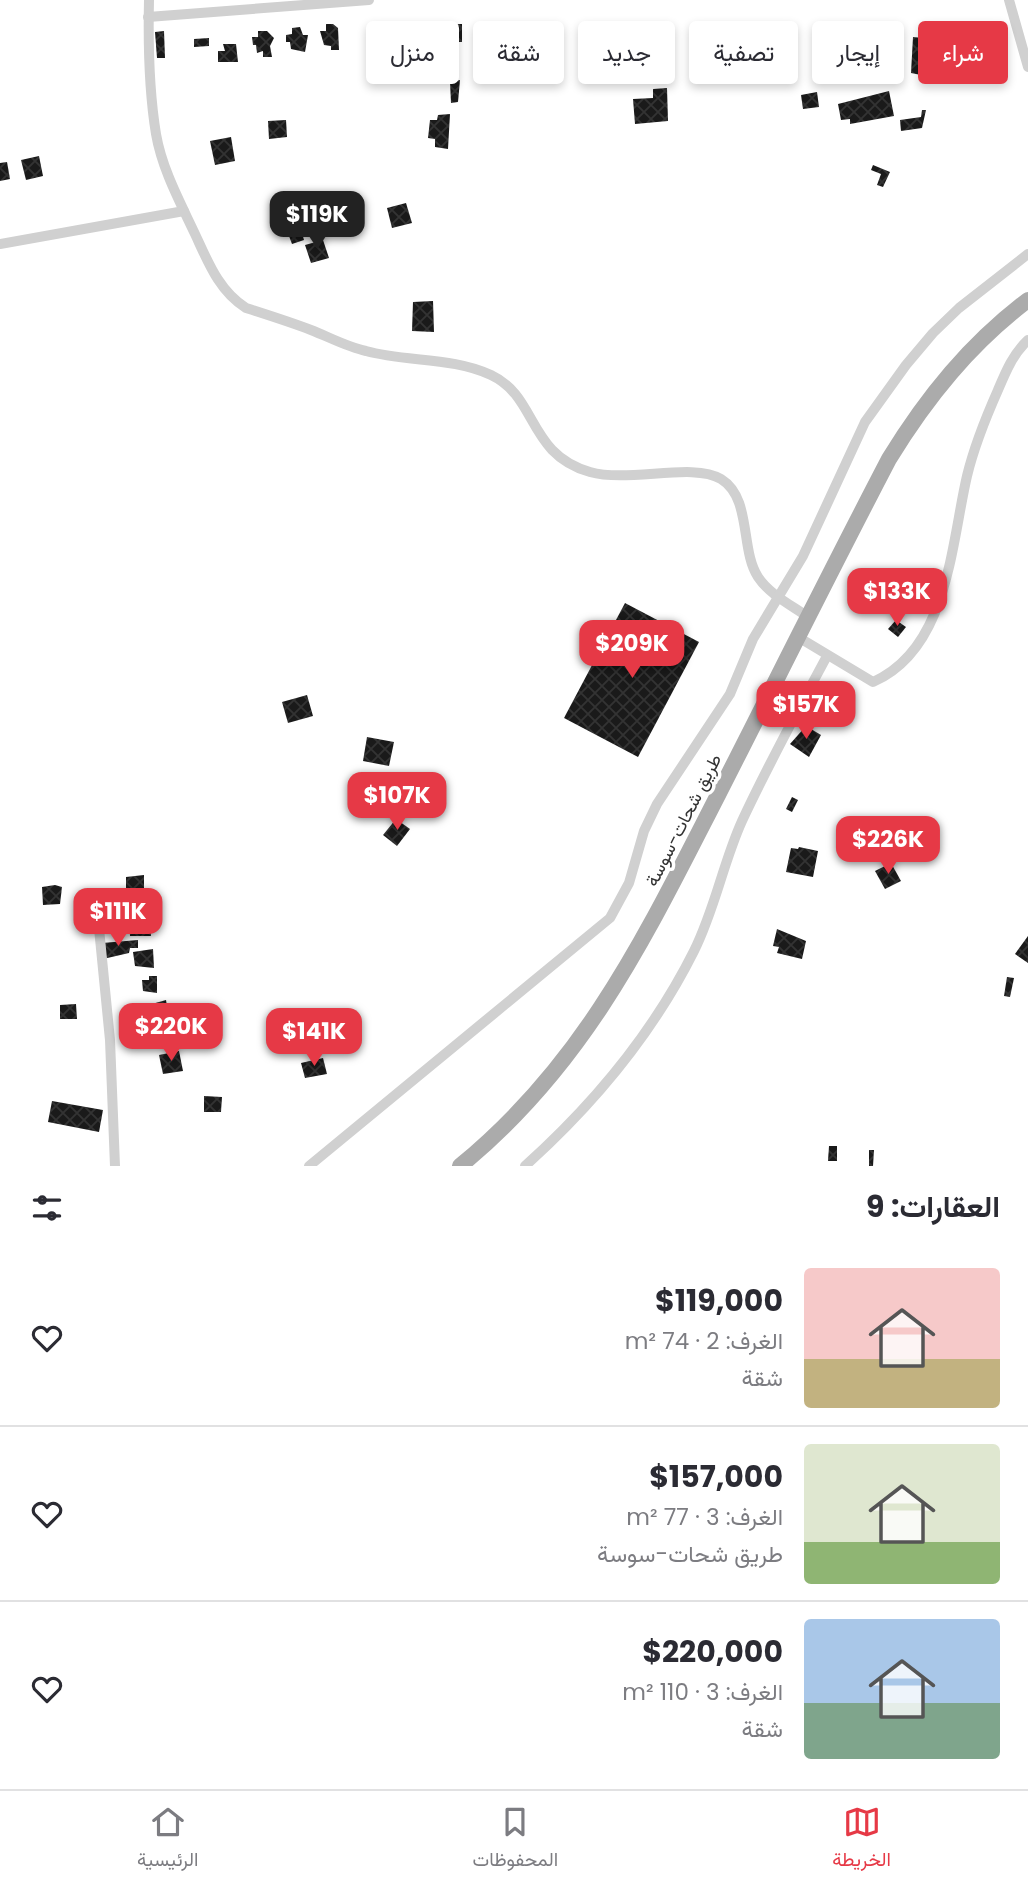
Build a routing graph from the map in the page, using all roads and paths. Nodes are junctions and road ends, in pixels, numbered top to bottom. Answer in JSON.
{"nodes":[{"id":1,"x":149,"y":0,"type":"edge"},
{"id":2,"x":369,"y":0,"type":"edge"},
{"id":3,"x":1009,"y":0,"type":"edge"},
{"id":4,"x":148,"y":17,"type":"junction"},
{"id":5,"x":1028,"y":67,"type":"edge"},
{"id":6,"x":184,"y":211,"type":"junction"},
{"id":7,"x":0,"y":244,"type":"edge"},
{"id":8,"x":1028,"y":254,"type":"edge"},
{"id":9,"x":1028,"y":300,"type":"edge"},
{"id":10,"x":1028,"y":340,"type":"edge"},
{"id":11,"x":779,"y":596,"type":"junction"},
{"id":12,"x":808,"y":617,"type":"junction"},
{"id":13,"x":798,"y":637,"type":"junction"},
{"id":14,"x":827,"y":656,"type":"junction"},
{"id":15,"x":96,"y":898,"type":"dead end"},
{"id":16,"x":115,"y":1166,"type":"edge"},
{"id":17,"x":309,"y":1166,"type":"edge"},
{"id":18,"x":460,"y":1166,"type":"edge"},
{"id":19,"x":525,"y":1166,"type":"edge"}],
"edges":[{"from":1,"to":4,"type":"street"},
{"from":2,"to":4,"type":"street"},
{"from":3,"to":5,"type":"street"},
{"from":4,"to":6,"type":"street"},
{"from":6,"to":7,"type":"street"},
{"from":6,"to":11,"type":"street"},
{"from":8,"to":11,"type":"street"},
{"from":9,"to":12,"type":"main road","name":"طريق شحات-سوسة"},
{"from":10,"to":14,"type":"street"},
{"from":11,"to":12,"type":"street"},
{"from":11,"to":17,"type":"street"},
{"from":12,"to":13,"type":"main road","name":"طريق شحات-سوسة"},
{"from":13,"to":14,"type":"street"},
{"from":13,"to":18,"type":"main road","name":"طريق شحات-سوسة"},
{"from":14,"to":19,"type":"street"},
{"from":15,"to":16,"type":"street"}]}
